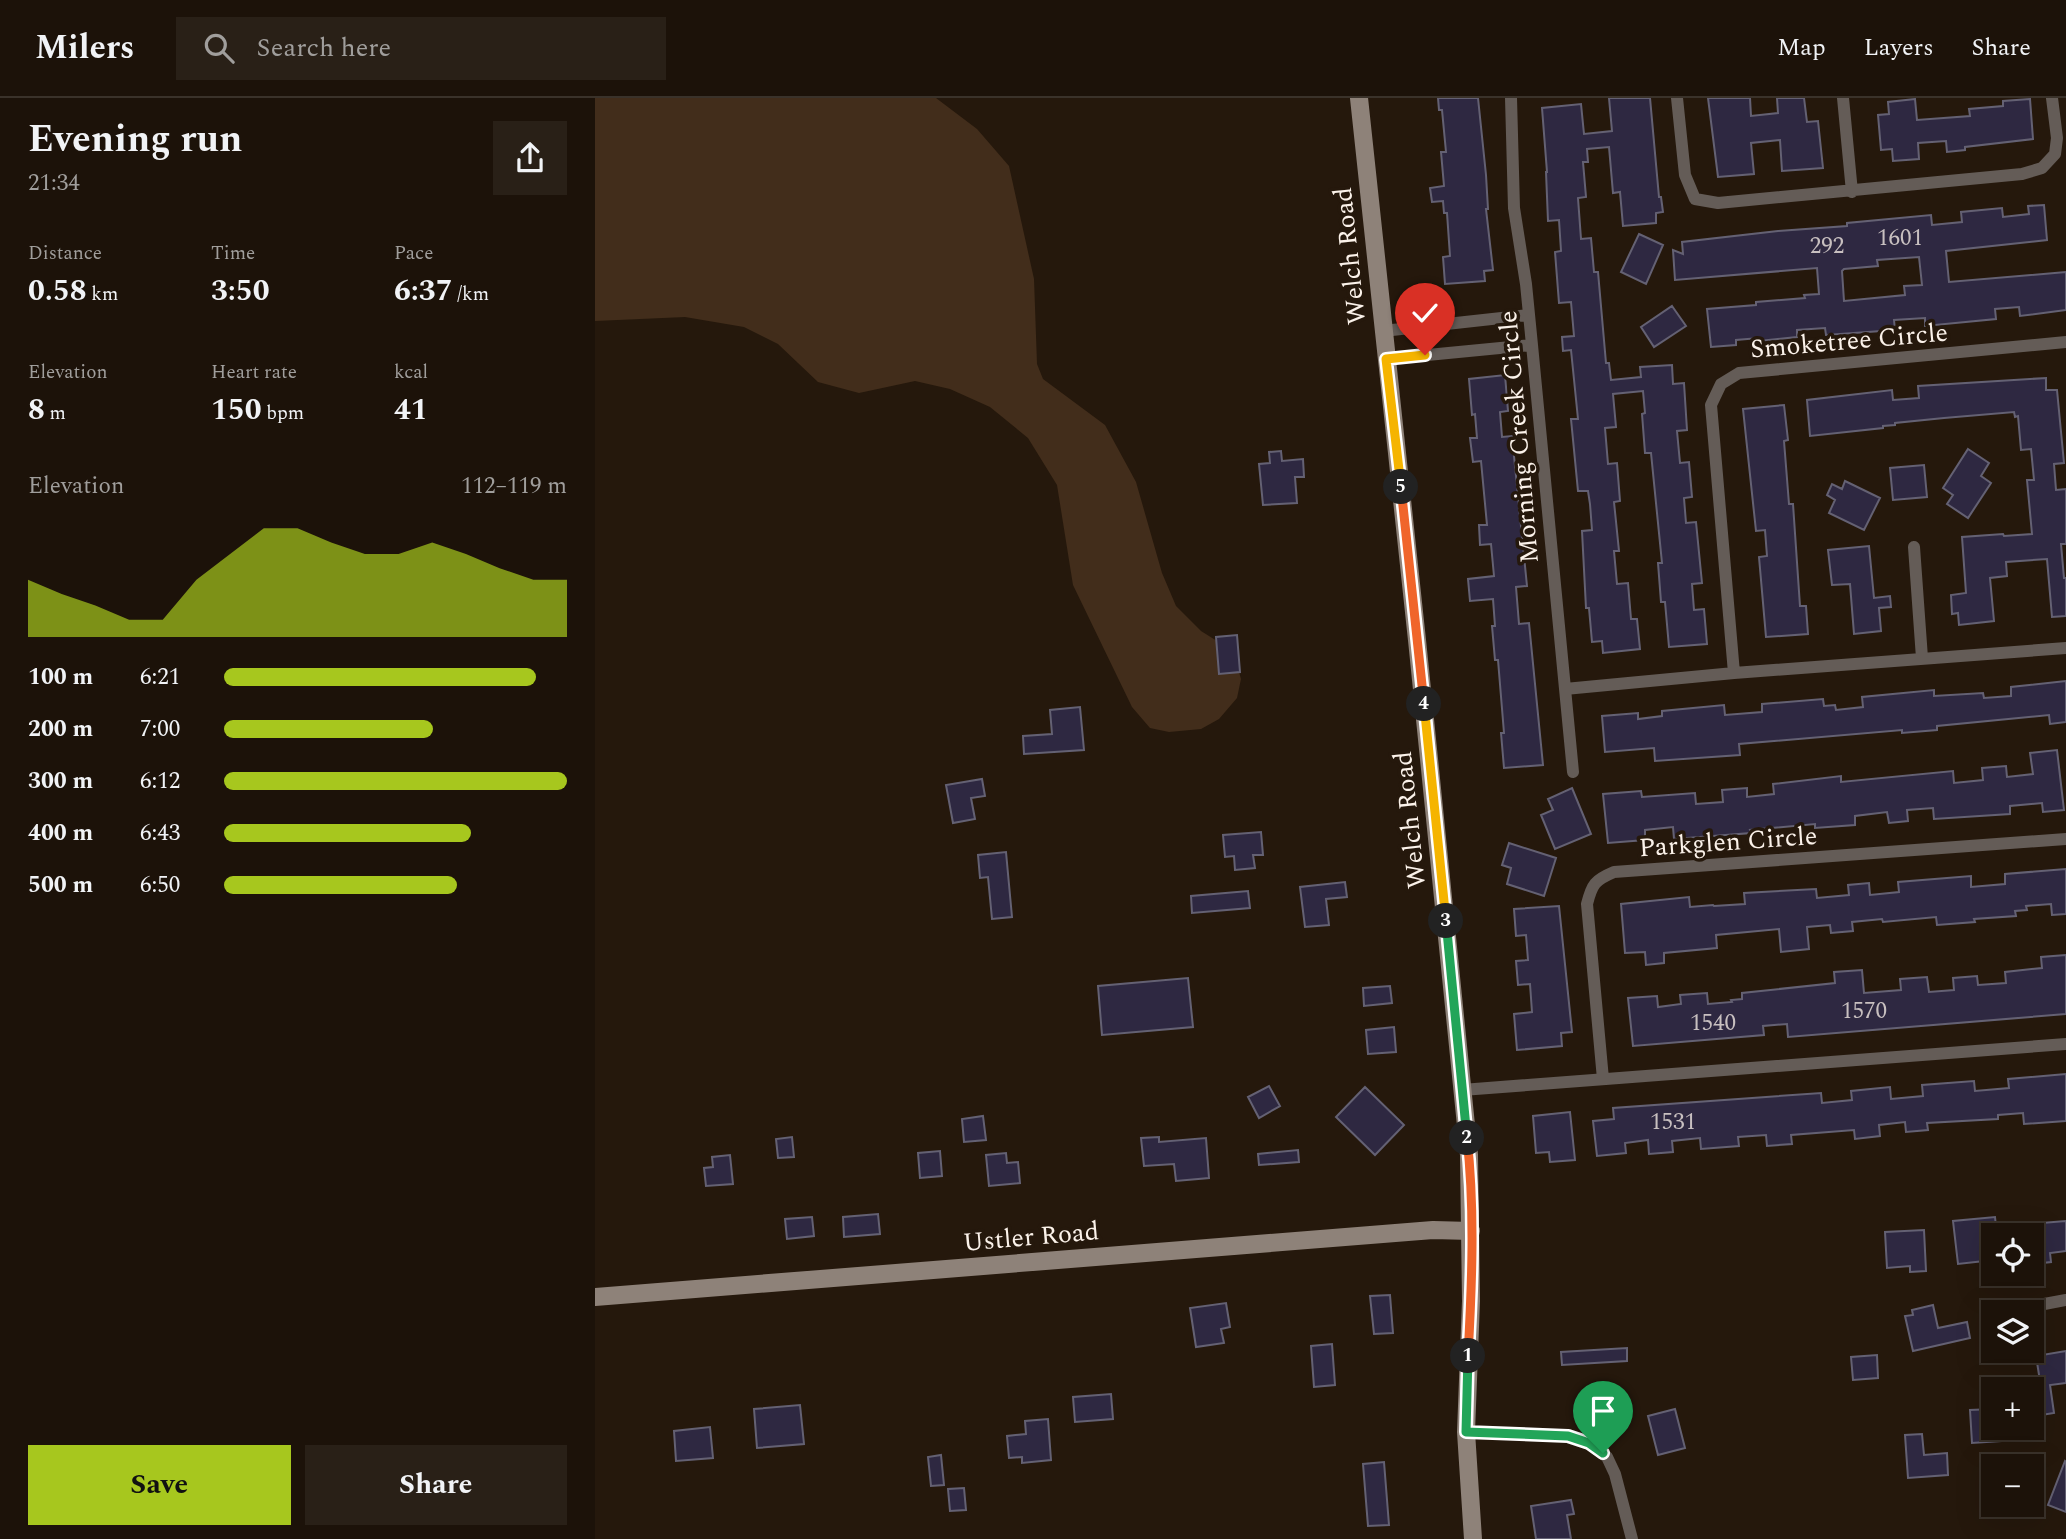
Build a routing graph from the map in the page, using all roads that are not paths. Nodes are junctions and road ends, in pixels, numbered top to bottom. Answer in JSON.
{"nodes":[{"id":1,"x":1359,"y":98,"type":"edge"},
{"id":2,"x":1511,"y":98,"type":"edge"},
{"id":3,"x":1677,"y":98,"type":"edge"},
{"id":4,"x":1843,"y":98,"type":"edge"},
{"id":5,"x":2052,"y":98,"type":"edge"},
{"id":6,"x":1852,"y":192,"type":"junction"},
{"id":7,"x":1529,"y":315,"type":"junction"},
{"id":8,"x":1383,"y":331,"type":"junction"},
{"id":9,"x":2066,"y":342,"type":"edge"},
{"id":10,"x":1532,"y":345,"type":"junction"},
{"id":11,"x":1386,"y":359,"type":"junction"},
{"id":12,"x":1914,"y":547,"type":"dead end"},
{"id":13,"x":2066,"y":649,"type":"edge"},
{"id":14,"x":1922,"y":658,"type":"junction"},
{"id":15,"x":1734,"y":673,"type":"junction"},
{"id":16,"x":1565,"y":689,"type":"junction"},
{"id":17,"x":1573,"y":772,"type":"dead end"},
{"id":18,"x":2066,"y":839,"type":"edge"},
{"id":19,"x":2066,"y":1044,"type":"edge"},
{"id":20,"x":1603,"y":1079,"type":"junction"},
{"id":21,"x":1462,"y":1090,"type":"junction"},
{"id":22,"x":1471,"y":1231,"type":"junction"},
{"id":23,"x":595,"y":1297,"type":"edge"},
{"id":24,"x":2066,"y":1300,"type":"edge"},
{"id":25,"x":2044,"y":1304,"type":"edge"},
{"id":26,"x":1466,"y":1432,"type":"junction"},
{"id":27,"x":1473,"y":1539,"type":"edge"},
{"id":28,"x":1632,"y":1539,"type":"edge"}],
"edges":[{"from":1,"to":8,"type":"main road","name":"Welch Road"},
{"from":2,"to":7,"type":"street","name":"Morning Creek Circle"},
{"from":3,"to":6,"type":"street"},
{"from":4,"to":6,"type":"street"},
{"from":5,"to":6,"type":"street"},
{"from":7,"to":8,"type":"street"},
{"from":7,"to":10,"type":"street","name":"Morning Creek Circle"},
{"from":8,"to":11,"type":"main road","name":"Welch Road"},
{"from":9,"to":15,"type":"street","name":"Smoketree Circle"},
{"from":10,"to":11,"type":"street"},
{"from":10,"to":16,"type":"street","name":"Morning Creek Circle"},
{"from":11,"to":21,"type":"main road","name":"Welch Road"},
{"from":12,"to":14,"type":"street"},
{"from":13,"to":14,"type":"street"},
{"from":14,"to":15,"type":"street"},
{"from":15,"to":16,"type":"street"},
{"from":16,"to":17,"type":"street","name":"Morning Creek Circle"},
{"from":18,"to":20,"type":"street","name":"Parkglen Circle"},
{"from":19,"to":20,"type":"street"},
{"from":20,"to":21,"type":"street"},
{"from":21,"to":22,"type":"main road","name":"Welch Road"},
{"from":22,"to":23,"type":"main road","name":"Ustler Road"},
{"from":22,"to":26,"type":"main road","name":"Welch Road"},
{"from":24,"to":25,"type":"street"},
{"from":26,"to":27,"type":"main road","name":"Welch Road"},
{"from":26,"to":28,"type":"street"}]}
